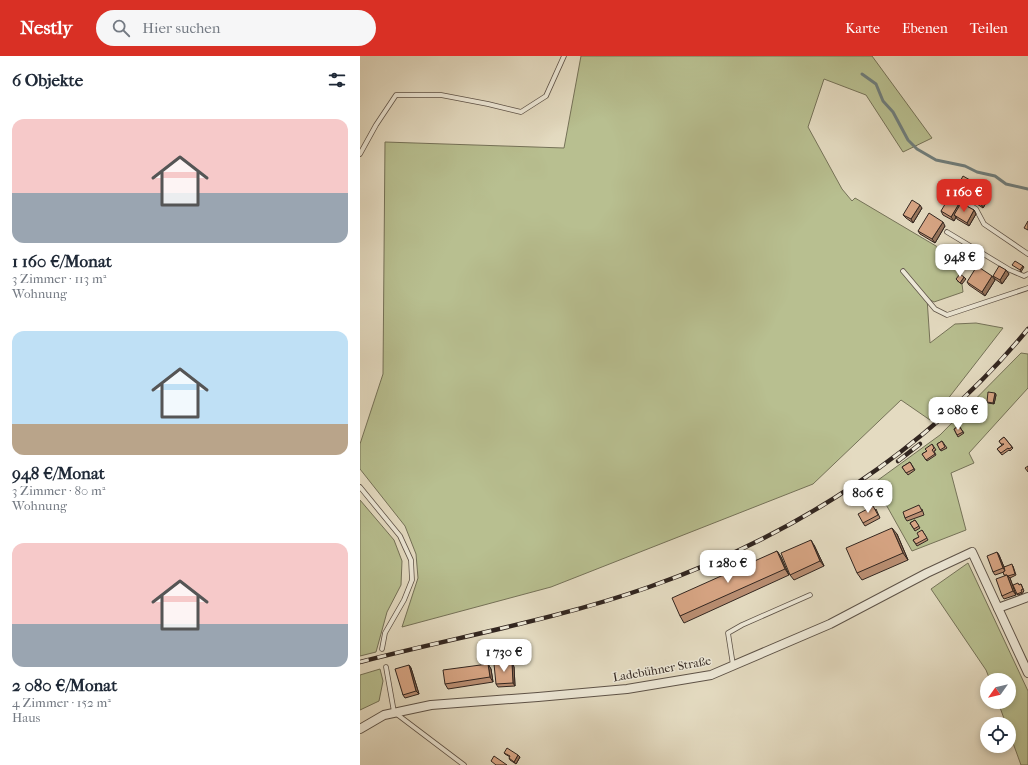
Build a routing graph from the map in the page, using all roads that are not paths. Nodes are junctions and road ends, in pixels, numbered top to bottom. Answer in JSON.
{"nodes":[{"id":1,"x":564,"y":56,"type":"edge"},
{"id":2,"x":360,"y":154,"type":"edge"},
{"id":3,"x":958,"y":197,"type":"dead end"},
{"id":4,"x":947,"y":232,"type":"dead end"},
{"id":5,"x":1028,"y":254,"type":"edge"},
{"id":6,"x":903,"y":271,"type":"dead end"},
{"id":7,"x":1028,"y":274,"type":"edge"},
{"id":8,"x":1028,"y":288,"type":"edge"},
{"id":9,"x":360,"y":487,"type":"edge"},
{"id":10,"x":810,"y":595,"type":"dead end"},
{"id":11,"x":1028,"y":597,"type":"edge"},
{"id":12,"x":998,"y":608,"type":"junction"},
{"id":13,"x":382,"y":648,"type":"dead end"},
{"id":14,"x":733,"y":665,"type":"junction"},
{"id":15,"x":386,"y":667,"type":"dead end"},
{"id":16,"x":1028,"y":673,"type":"edge"},
{"id":17,"x":394,"y":712,"type":"junction"},
{"id":18,"x":360,"y":729,"type":"edge"},
{"id":19,"x":464,"y":765,"type":"edge"}],
"edges":[{"from":1,"to":2,"type":"lane"},
{"from":3,"to":5,"type":"lane"},
{"from":4,"to":7,"type":"lane"},
{"from":6,"to":8,"type":"lane"},
{"from":9,"to":13,"type":"lane"},
{"from":10,"to":14,"type":"lane"},
{"from":11,"to":12,"type":"street"},
{"from":12,"to":14,"type":"street","name":"Ladebühner Straße"},
{"from":12,"to":16,"type":"street"},
{"from":14,"to":17,"type":"street","name":"Ladebühner Straße"},
{"from":15,"to":17,"type":"lane"},
{"from":17,"to":18,"type":"street","name":"Ladebühner Straße"},
{"from":17,"to":19,"type":"lane"}]}
